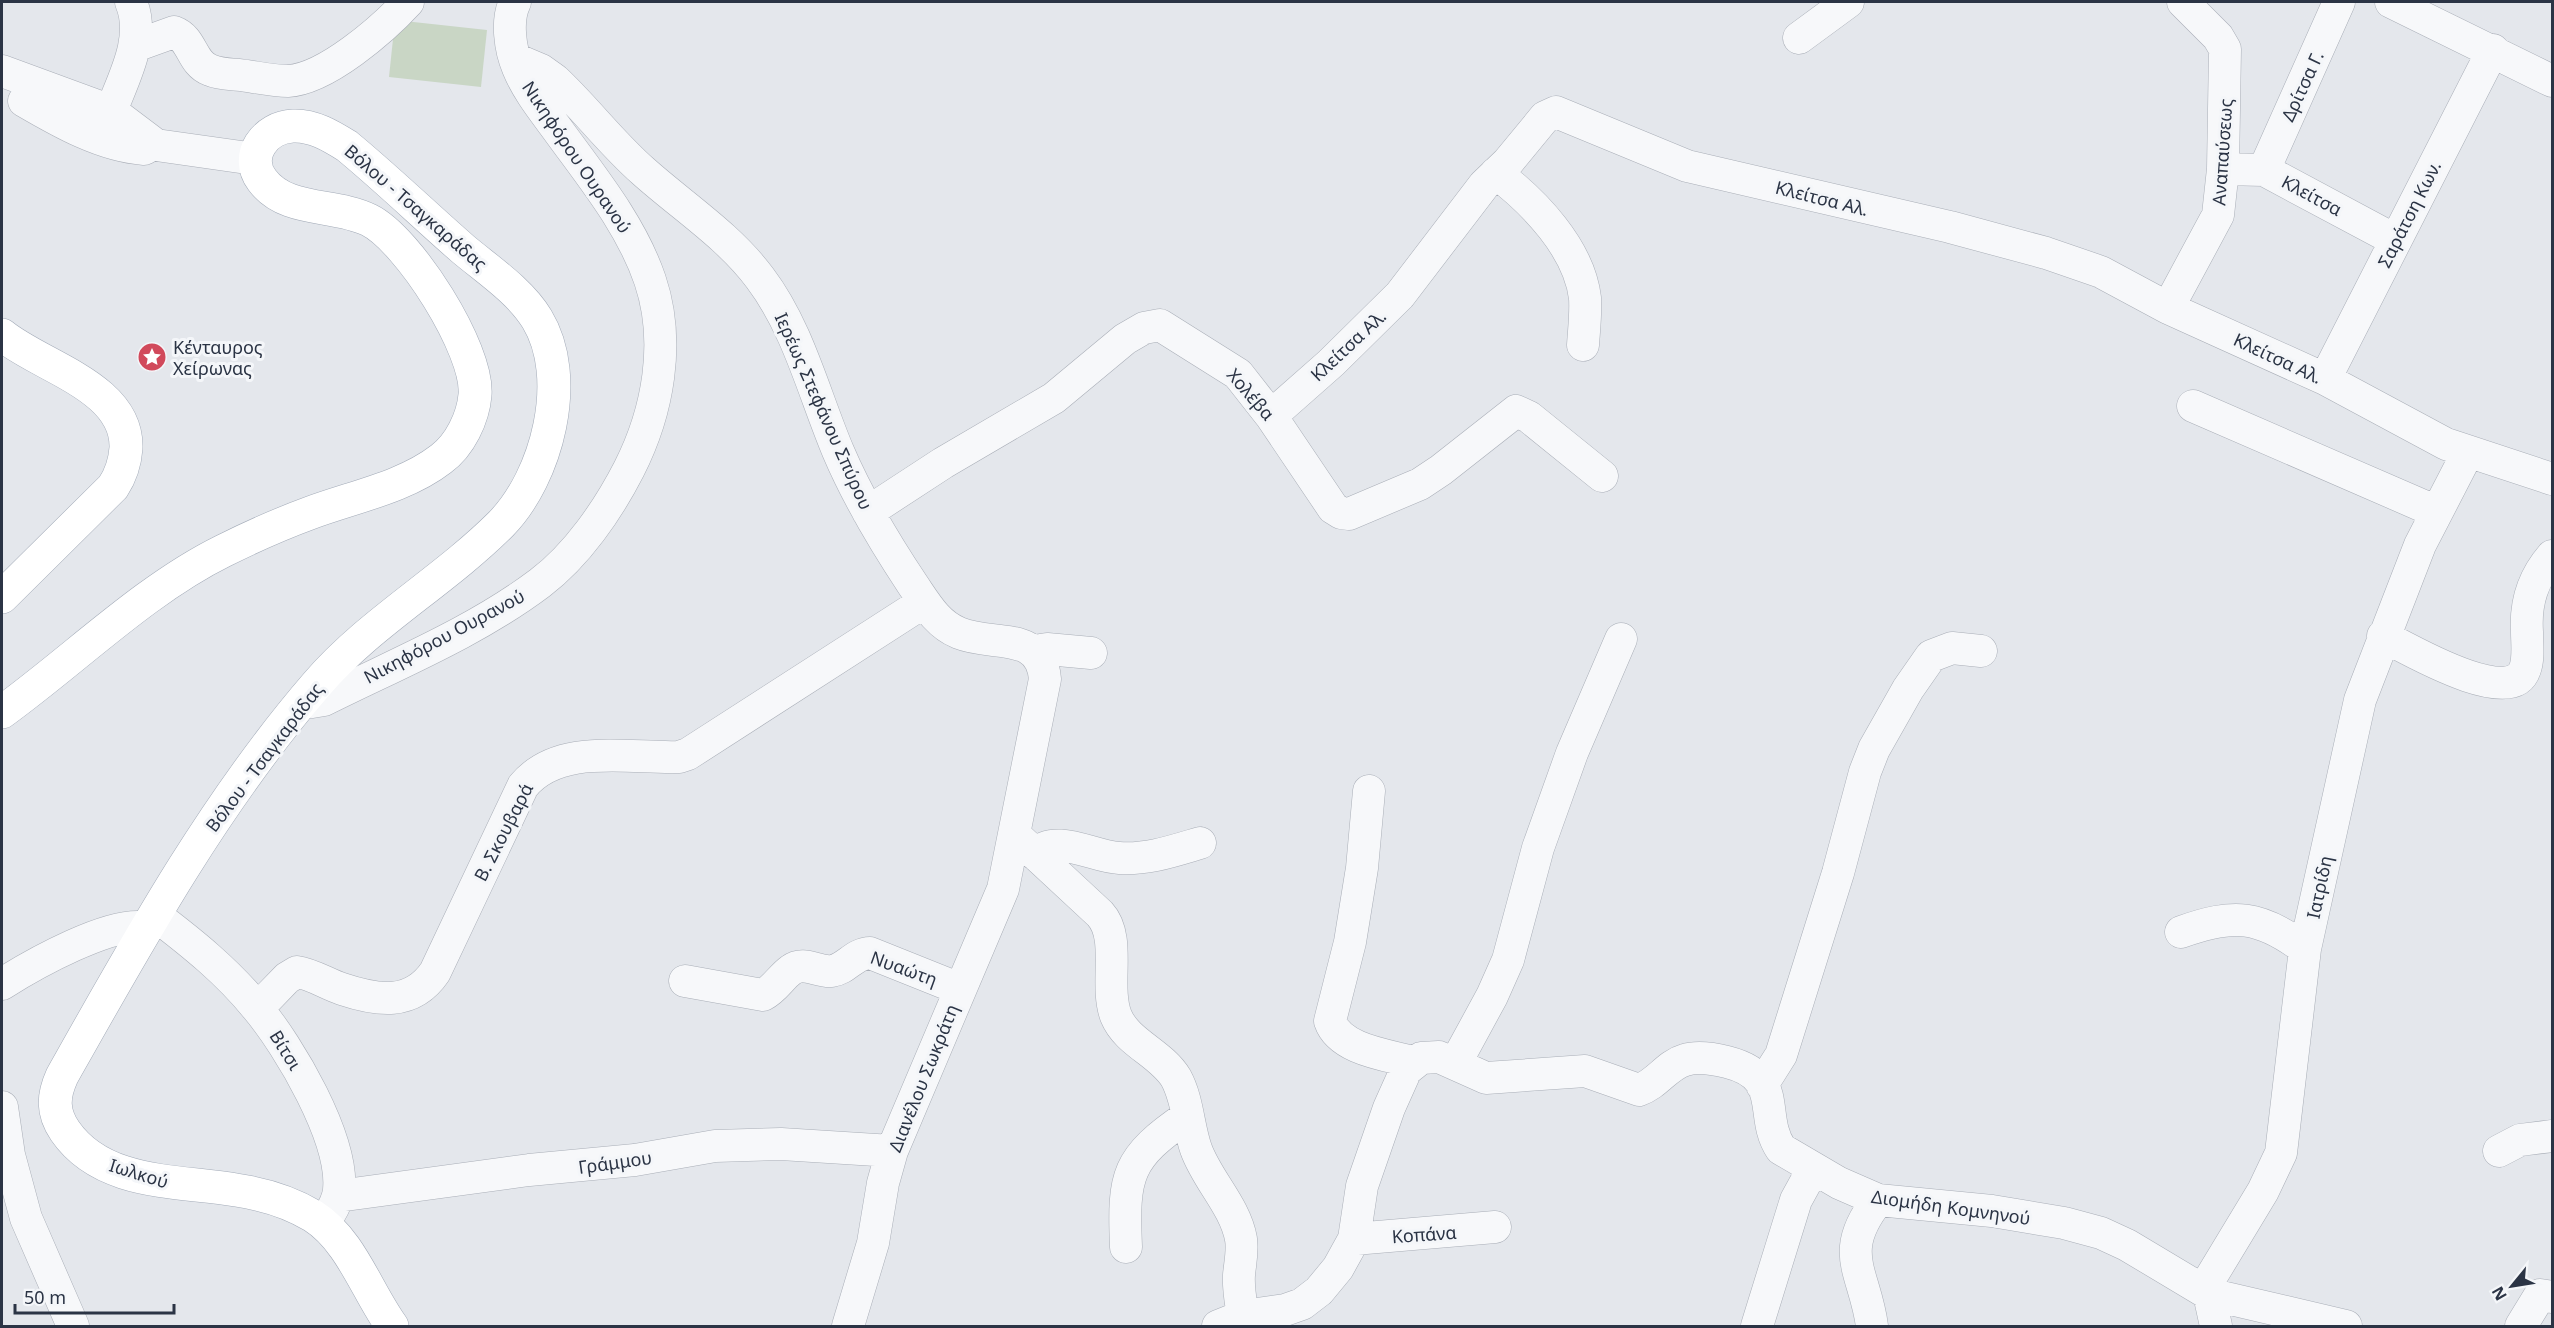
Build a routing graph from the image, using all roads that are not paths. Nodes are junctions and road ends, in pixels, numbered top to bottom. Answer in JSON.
{"nodes":[{"id":1,"x":131,"y":2,"type":"edge"},
{"id":2,"x":408,"y":2,"type":"edge"},
{"id":3,"x":506,"y":2,"type":"edge"},
{"id":4,"x":1848,"y":2,"type":"edge"},
{"id":5,"x":2183,"y":2,"type":"edge"},
{"id":6,"x":2339,"y":2,"type":"edge"},
{"id":7,"x":2391,"y":2,"type":"edge"},
{"id":8,"x":1799,"y":38,"type":"dead end"},
{"id":9,"x":135,"y":46,"type":"junction"},
{"id":10,"x":2493,"y":50,"type":"junction"},
{"id":11,"x":515,"y":59,"type":"junction"},
{"id":12,"x":2,"y":71,"type":"edge"},
{"id":13,"x":2553,"y":81,"type":"edge"},
{"id":14,"x":24,"y":101,"type":"dead end"},
{"id":15,"x":111,"y":111,"type":"junction"},
{"id":16,"x":153,"y":144,"type":"junction"},
{"id":17,"x":254,"y":159,"type":"junction"},
{"id":18,"x":2223,"y":169,"type":"junction"},
{"id":19,"x":2264,"y":170,"type":"junction"},
{"id":20,"x":1496,"y":173,"type":"junction"},
{"id":21,"x":2395,"y":240,"type":"junction"},
{"id":22,"x":2168,"y":308,"type":"junction"},
{"id":23,"x":2,"y":335,"type":"edge"},
{"id":24,"x":1583,"y":345,"type":"dead end"},
{"id":25,"x":2325,"y":379,"type":"junction"},
{"id":26,"x":2193,"y":406,"type":"dead end"},
{"id":27,"x":1271,"y":416,"type":"junction"},
{"id":28,"x":2468,"y":452,"type":"junction"},
{"id":29,"x":1602,"y":476,"type":"dead end"},
{"id":30,"x":2553,"y":479,"type":"edge"},
{"id":31,"x":868,"y":512,"type":"junction"},
{"id":32,"x":2437,"y":512,"type":"junction"},
{"id":33,"x":2553,"y":556,"type":"edge"},
{"id":34,"x":2,"y":597,"type":"edge"},
{"id":35,"x":924,"y":602,"type":"junction"},
{"id":36,"x":2383,"y":636,"type":"junction"},
{"id":37,"x":1621,"y":639,"type":"dead end"},
{"id":38,"x":1034,"y":651,"type":"junction"},
{"id":39,"x":1981,"y":651,"type":"dead end"},
{"id":40,"x":1091,"y":653,"type":"dead end"},
{"id":41,"x":304,"y":699,"type":"junction"},
{"id":42,"x":2,"y":712,"type":"edge"},
{"id":43,"x":1369,"y":791,"type":"dead end"},
{"id":44,"x":1200,"y":843,"type":"dead end"},
{"id":45,"x":1025,"y":845,"type":"junction"},
{"id":46,"x":151,"y":922,"type":"junction"},
{"id":47,"x":2181,"y":932,"type":"dead end"},
{"id":48,"x":2305,"y":949,"type":"junction"},
{"id":49,"x":685,"y":981,"type":"dead end"},
{"id":50,"x":2,"y":984,"type":"edge"},
{"id":51,"x":960,"y":989,"type":"junction"},
{"id":52,"x":258,"y":1008,"type":"junction"},
{"id":53,"x":1413,"y":1062,"type":"junction"},
{"id":54,"x":1455,"y":1064,"type":"junction"},
{"id":55,"x":1762,"y":1085,"type":"junction"},
{"id":56,"x":2,"y":1107,"type":"edge"},
{"id":57,"x":1188,"y":1116,"type":"junction"},
{"id":58,"x":2553,"y":1136,"type":"edge"},
{"id":59,"x":892,"y":1151,"type":"junction"},
{"id":60,"x":2499,"y":1151,"type":"dead end"},
{"id":61,"x":1813,"y":1169,"type":"junction"},
{"id":62,"x":1878,"y":1200,"type":"junction"},
{"id":63,"x":331,"y":1210,"type":"junction"},
{"id":64,"x":14,"y":1223,"type":"edge"},
{"id":65,"x":1495,"y":1227,"type":"dead end"},
{"id":66,"x":1354,"y":1239,"type":"junction"},
{"id":67,"x":1126,"y":1247,"type":"dead end"},
{"id":68,"x":2209,"y":1294,"type":"junction"},
{"id":69,"x":2553,"y":1297,"type":"edge"},
{"id":70,"x":1309,"y":1315,"type":"edge"},
{"id":71,"x":1231,"y":1321,"type":"edge"},
{"id":72,"x":2312,"y":1322,"type":"edge"},
{"id":73,"x":73,"y":1326,"type":"edge"},
{"id":74,"x":392,"y":1326,"type":"edge"},
{"id":75,"x":848,"y":1326,"type":"edge"},
{"id":76,"x":1758,"y":1326,"type":"edge"},
{"id":77,"x":1872,"y":1326,"type":"edge"},
{"id":78,"x":2216,"y":1326,"type":"edge"},
{"id":79,"x":2346,"y":1326,"type":"edge"},
{"id":80,"x":2521,"y":1326,"type":"edge"}],
"edges":[{"from":1,"to":9,"type":"street"},
{"from":2,"to":9,"type":"street"},
{"from":3,"to":11,"type":"street","name":"Νικηφόρου Ουρανού"},
{"from":4,"to":8,"type":"street"},
{"from":5,"to":18,"type":"street","name":"Αναπαύσεως"},
{"from":6,"to":19,"type":"street","name":"Δρίτσα Γ."},
{"from":7,"to":10,"type":"street"},
{"from":9,"to":15,"type":"street"},
{"from":10,"to":13,"type":"street"},
{"from":10,"to":21,"type":"street","name":"Σαράτση Κων."},
{"from":11,"to":31,"type":"street","name":"Ιερέως Στεφάνου Σπύρου"},
{"from":11,"to":41,"type":"street","name":"Νικηφόρου Ουρανού"},
{"from":12,"to":15,"type":"street"},
{"from":14,"to":16,"type":"street"},
{"from":15,"to":16,"type":"street"},
{"from":16,"to":17,"type":"street"},
{"from":17,"to":41,"type":"main road","name":"Βόλου - Τσαγκαράδας"},
{"from":17,"to":42,"type":"main road","name":"Βόλου - Τσαγκαράδας"},
{"from":18,"to":19,"type":"street","name":"Κλείτσα"},
{"from":18,"to":22,"type":"street","name":"Αναπαύσεως"},
{"from":19,"to":21,"type":"street","name":"Κλείτσα"},
{"from":20,"to":22,"type":"street","name":"Κλείτσα Αλ."},
{"from":20,"to":24,"type":"street"},
{"from":20,"to":27,"type":"street","name":"Κλείτσα Αλ."},
{"from":21,"to":25,"type":"street","name":"Σαράτση Κων."},
{"from":22,"to":25,"type":"street","name":"Κλείτσα Αλ."},
{"from":23,"to":34,"type":"main road"},
{"from":25,"to":28,"type":"street","name":"Κλείτσα Αλ."},
{"from":26,"to":32,"type":"street"},
{"from":27,"to":29,"type":"street","name":"Χολέβα"},
{"from":27,"to":31,"type":"street","name":"Χολέβα"},
{"from":28,"to":30,"type":"street","name":"Κλείτσα Αλ."},
{"from":28,"to":32,"type":"street","name":"Ιατρίδη"},
{"from":31,"to":35,"type":"street","name":"Ιερέως Στεφάνου Σπύρου"},
{"from":32,"to":36,"type":"street","name":"Ιατρίδη"},
{"from":33,"to":36,"type":"street"},
{"from":35,"to":38,"type":"street","name":"Ιερέως Στεφάνου Σπύρου"},
{"from":35,"to":52,"type":"street","name":"Β. Σκουβαρά"},
{"from":36,"to":48,"type":"street","name":"Ιατρίδη"},
{"from":37,"to":54,"type":"street"},
{"from":38,"to":40,"type":"street","name":"Ιερέως Στεφάνου Σπύρου"},
{"from":38,"to":45,"type":"street"},
{"from":39,"to":55,"type":"street"},
{"from":41,"to":46,"type":"main road","name":"Βόλου - Τσαγκαράδας"},
{"from":43,"to":53,"type":"street"},
{"from":44,"to":45,"type":"street"},
{"from":45,"to":51,"type":"street","name":"Διανέλου Σωκράτη"},
{"from":45,"to":57,"type":"street"},
{"from":46,"to":50,"type":"street"},
{"from":46,"to":52,"type":"street","name":"Βίτσι"},
{"from":46,"to":63,"type":"main road","name":"Ιωλκού"},
{"from":47,"to":48,"type":"street"},
{"from":48,"to":68,"type":"street","name":"Ιατρίδη"},
{"from":49,"to":51,"type":"street","name":"Νυαώτη"},
{"from":51,"to":59,"type":"street","name":"Διανέλου Σωκράτη"},
{"from":52,"to":63,"type":"street","name":"Βίτσι"},
{"from":53,"to":54,"type":"street"},
{"from":53,"to":66,"type":"street"},
{"from":54,"to":55,"type":"street"},
{"from":55,"to":61,"type":"street","name":"Διομήδη Κομνηνού"},
{"from":56,"to":64,"type":"street"},
{"from":57,"to":67,"type":"street"},
{"from":57,"to":71,"type":"street"},
{"from":58,"to":60,"type":"street"},
{"from":59,"to":63,"type":"street","name":"Γράμμου"},
{"from":59,"to":75,"type":"street","name":"Διανέλου Σωκράτη"},
{"from":61,"to":62,"type":"street","name":"Διομήδη Κομνηνού"},
{"from":61,"to":76,"type":"street"},
{"from":62,"to":68,"type":"street","name":"Διομήδη Κομνηνού"},
{"from":62,"to":77,"type":"street"},
{"from":63,"to":74,"type":"main road","name":"Ιωλκού"},
{"from":64,"to":73,"type":"street"},
{"from":65,"to":66,"type":"street","name":"Κοπάνα"},
{"from":66,"to":70,"type":"street"},
{"from":68,"to":72,"type":"street"},
{"from":68,"to":78,"type":"street","name":"Ιατρίδη"},
{"from":69,"to":80,"type":"street"},
{"from":70,"to":71,"type":"street"},
{"from":72,"to":79,"type":"street"}]}
